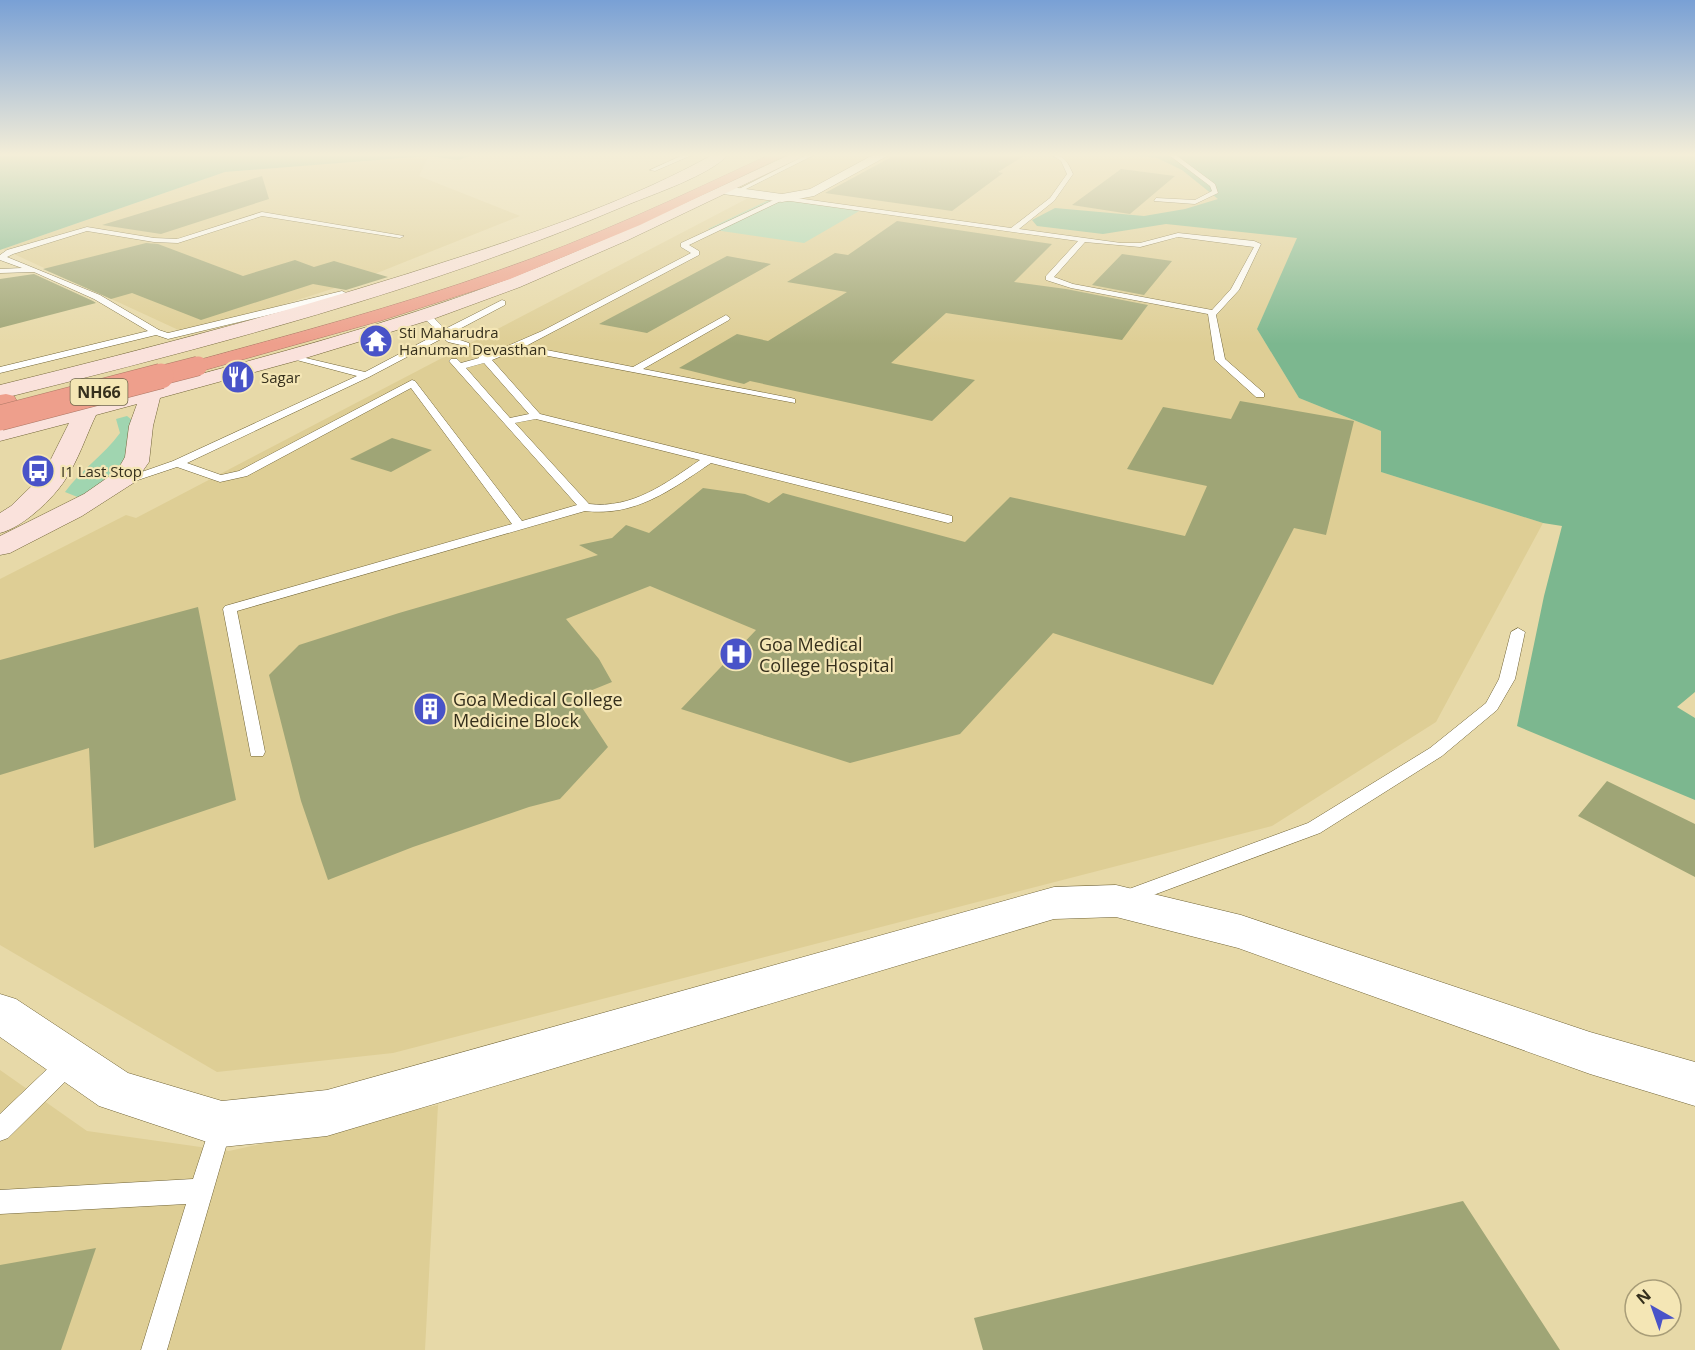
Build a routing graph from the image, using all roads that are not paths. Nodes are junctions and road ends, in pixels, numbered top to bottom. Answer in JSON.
{"nodes":[{"id":1,"x":250,"y":218,"type":"edge"},
{"id":2,"x":287,"y":218,"type":"edge"},
{"id":3,"x":582,"y":218,"type":"edge"},
{"id":4,"x":612,"y":218,"type":"edge"},
{"id":5,"x":642,"y":218,"type":"edge"},
{"id":6,"x":669,"y":218,"type":"edge"},
{"id":7,"x":741,"y":218,"type":"edge"},
{"id":8,"x":921,"y":218,"type":"edge"},
{"id":9,"x":1030,"y":218,"type":"edge"},
{"id":10,"x":1011,"y":231,"type":"junction"},
{"id":11,"x":400,"y":236,"type":"dead end"},
{"id":12,"x":1081,"y":242,"type":"junction"},
{"id":13,"x":35,"y":270,"type":"junction"},
{"id":14,"x":0,"y":271,"type":"edge"},
{"id":15,"x":342,"y":293,"type":"dead end"},
{"id":16,"x":502,"y":303,"type":"dead end"},
{"id":17,"x":317,"y":304,"type":"junction"},
{"id":18,"x":425,"y":308,"type":"junction"},
{"id":19,"x":1214,"y":313,"type":"junction"},
{"id":20,"x":726,"y":318,"type":"dead end"},
{"id":21,"x":156,"y":332,"type":"junction"},
{"id":22,"x":448,"y":341,"type":"junction"},
{"id":23,"x":466,"y":345,"type":"dead end"},
{"id":24,"x":518,"y":347,"type":"junction"},
{"id":25,"x":292,"y":356,"type":"junction"},
{"id":26,"x":483,"y":357,"type":"junction"},
{"id":27,"x":128,"y":361,"type":"junction"},
{"id":28,"x":193,"y":361,"type":"junction"},
{"id":29,"x":0,"y":370,"type":"edge"},
{"id":30,"x":634,"y":370,"type":"junction"},
{"id":31,"x":366,"y":375,"type":"junction"},
{"id":32,"x":64,"y":376,"type":"junction"},
{"id":33,"x":150,"y":395,"type":"junction"},
{"id":34,"x":1260,"y":395,"type":"dead end"},
{"id":35,"x":791,"y":401,"type":"dead end"},
{"id":36,"x":2,"y":403,"type":"edge"},
{"id":37,"x":86,"y":412,"type":"junction"},
{"id":38,"x":536,"y":416,"type":"junction"},
{"id":39,"x":509,"y":421,"type":"junction"},
{"id":40,"x":0,"y":434,"type":"edge"},
{"id":41,"x":709,"y":459,"type":"junction"},
{"id":42,"x":177,"y":463,"type":"junction"},
{"id":43,"x":117,"y":484,"type":"junction"},
{"id":44,"x":585,"y":507,"type":"junction"},
{"id":45,"x":948,"y":519,"type":"dead end"},
{"id":46,"x":520,"y":527,"type":"junction"},
{"id":47,"x":6,"y":536,"type":"edge"},
{"id":48,"x":1518,"y":632,"type":"dead end"},
{"id":49,"x":257,"y":752,"type":"dead end"},
{"id":50,"x":1116,"y":901,"type":"junction"},
{"id":51,"x":0,"y":1013,"type":"edge"},
{"id":52,"x":72,"y":1061,"type":"junction"},
{"id":53,"x":1695,"y":1084,"type":"edge"},
{"id":54,"x":222,"y":1124,"type":"junction"},
{"id":55,"x":0,"y":1130,"type":"edge"},
{"id":56,"x":202,"y":1191,"type":"junction"},
{"id":57,"x":0,"y":1202,"type":"edge"},
{"id":58,"x":154,"y":1350,"type":"edge"}],
"edges":[{"from":1,"to":13,"type":"lane"},
{"from":2,"to":11,"type":"lane"},
{"from":3,"to":17,"type":"street"},
{"from":4,"to":28,"type":"highway","number":"NH66"},
{"from":5,"to":18,"type":"highway","number":"NH66"},
{"from":6,"to":18,"type":"street"},
{"from":7,"to":24,"type":"lane"},
{"from":8,"to":10,"type":"lane"},
{"from":9,"to":10,"type":"lane"},
{"from":10,"to":12,"type":"lane"},
{"from":12,"to":19,"type":"lane"},
{"from":12,"to":19,"type":"lane"},
{"from":13,"to":14,"type":"lane"},
{"from":13,"to":21,"type":"lane"},
{"from":15,"to":17,"type":"lane"},
{"from":16,"to":22,"type":"lane"},
{"from":17,"to":21,"type":"lane"},
{"from":17,"to":27,"type":"street"},
{"from":18,"to":22,"type":"lane"},
{"from":18,"to":25,"type":"street"},
{"from":18,"to":28,"type":"highway","number":"NH66"},
{"from":19,"to":34,"type":"lane"},
{"from":20,"to":30,"type":"lane"},
{"from":21,"to":29,"type":"lane"},
{"from":22,"to":23,"type":"lane"},
{"from":22,"to":31,"type":"lane"},
{"from":24,"to":26,"type":"lane"},
{"from":24,"to":30,"type":"lane"},
{"from":25,"to":31,"type":"lane"},
{"from":25,"to":33,"type":"street"},
{"from":26,"to":38,"type":"lane"},
{"from":26,"to":39,"type":"lane"},
{"from":27,"to":32,"type":"street"},
{"from":27,"to":33,"type":"street"},
{"from":28,"to":36,"type":"highway","number":"NH66","bridge":true},
{"from":30,"to":35,"type":"lane"},
{"from":31,"to":42,"type":"lane"},
{"from":32,"to":36,"type":"street"},
{"from":32,"to":37,"type":"street"},
{"from":33,"to":37,"type":"street"},
{"from":33,"to":43,"type":"street"},
{"from":37,"to":40,"type":"street"},
{"from":37,"to":47,"type":"street"},
{"from":38,"to":39,"type":"lane"},
{"from":38,"to":41,"type":"lane"},
{"from":39,"to":44,"type":"lane"},
{"from":41,"to":44,"type":"lane"},
{"from":41,"to":45,"type":"lane"},
{"from":42,"to":43,"type":"lane"},
{"from":42,"to":46,"type":"lane"},
{"from":43,"to":47,"type":"street"},
{"from":44,"to":46,"type":"lane"},
{"from":46,"to":49,"type":"lane"},
{"from":48,"to":50,"type":"lane"},
{"from":50,"to":53,"type":"street"},
{"from":50,"to":54,"type":"street"},
{"from":51,"to":52,"type":"street"},
{"from":52,"to":54,"type":"street"},
{"from":52,"to":55,"type":"lane"},
{"from":54,"to":56,"type":"lane"},
{"from":56,"to":57,"type":"lane"},
{"from":56,"to":58,"type":"lane"}]}
